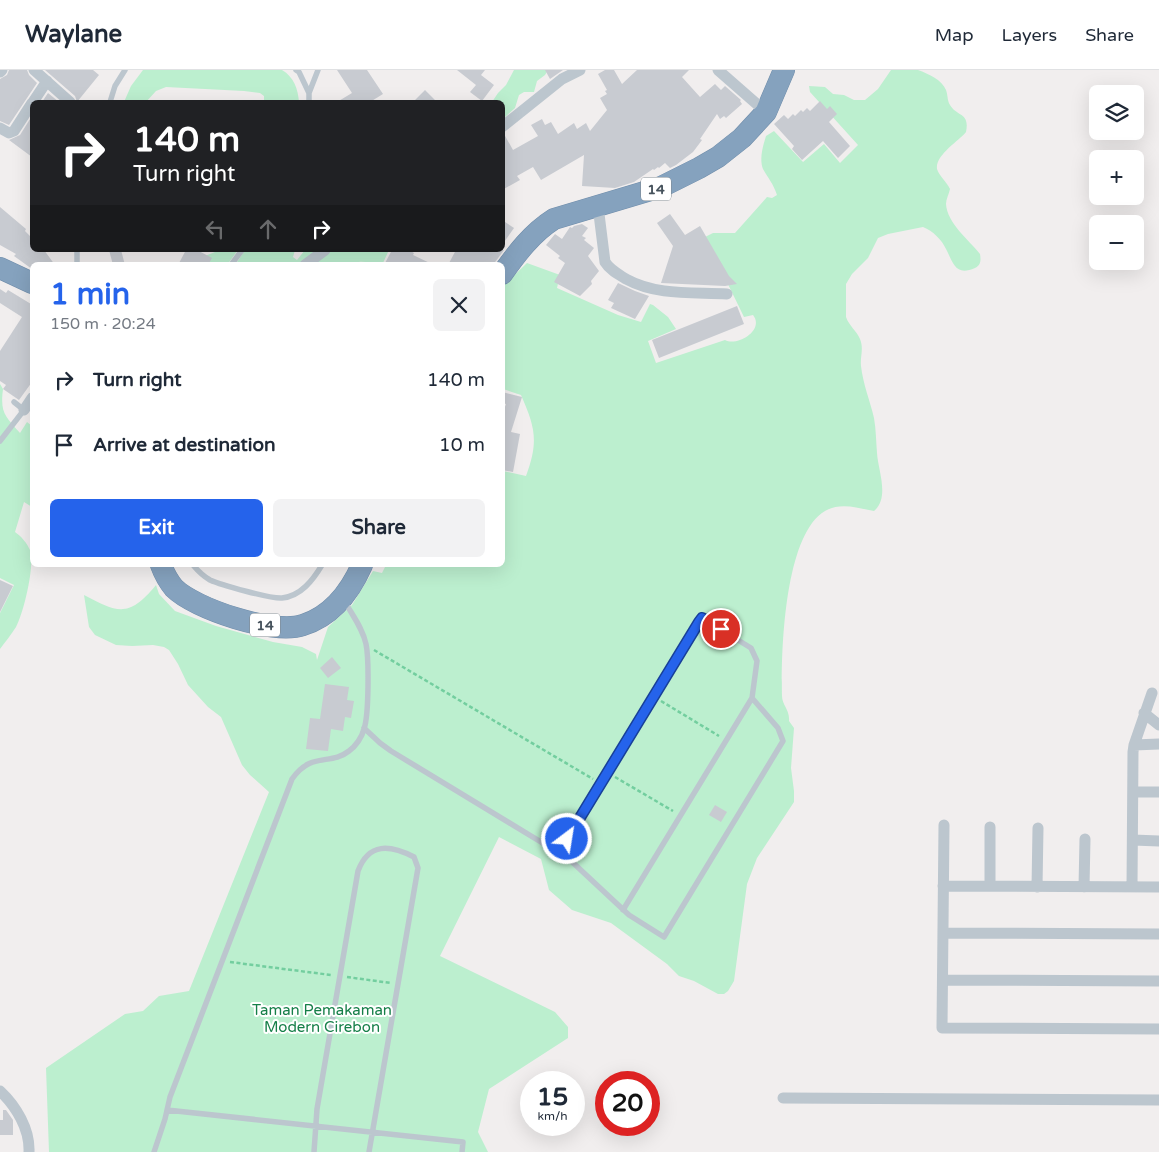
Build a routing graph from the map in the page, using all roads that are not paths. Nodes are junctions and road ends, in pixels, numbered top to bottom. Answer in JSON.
{"nodes":[{"id":1,"x":34,"y":70,"type":"edge"},
{"id":2,"x":125,"y":70,"type":"edge"},
{"id":3,"x":296,"y":70,"type":"edge"},
{"id":4,"x":318,"y":70,"type":"edge"},
{"id":5,"x":580,"y":70,"type":"edge"},
{"id":6,"x":718,"y":70,"type":"edge"},
{"id":7,"x":784,"y":70,"type":"edge"},
{"id":8,"x":120,"y":73,"type":"edge"},
{"id":9,"x":47,"y":81,"type":"junction"},
{"id":10,"x":309,"y":93,"type":"junction"},
{"id":11,"x":35,"y":100,"type":"edge"},
{"id":12,"x":68,"y":100,"type":"edge"},
{"id":13,"x":111,"y":100,"type":"edge"},
{"id":14,"x":308,"y":100,"type":"edge"},
{"id":15,"x":30,"y":107,"type":"edge"},
{"id":16,"x":766,"y":112,"type":"junction"},
{"id":17,"x":505,"y":125,"type":"edge"},
{"id":18,"x":0,"y":128,"type":"edge"},
{"id":19,"x":598,"y":206,"type":"junction"},
{"id":20,"x":322,"y":252,"type":"edge"},
{"id":21,"x":309,"y":262,"type":"edge"},
{"id":22,"x":0,"y":268,"type":"edge"},
{"id":23,"x":505,"y":270,"type":"edge"},
{"id":24,"x":30,"y":282,"type":"edge"},
{"id":25,"x":728,"y":294,"type":"dead end"},
{"id":26,"x":30,"y":401,"type":"edge"},
{"id":27,"x":14,"y":402,"type":"dead end"},
{"id":28,"x":24,"y":410,"type":"junction"},
{"id":29,"x":0,"y":441,"type":"edge"},
{"id":30,"x":162,"y":567,"type":"edge"},
{"id":31,"x":195,"y":567,"type":"edge"},
{"id":32,"x":321,"y":567,"type":"edge"},
{"id":33,"x":361,"y":567,"type":"edge"},
{"id":34,"x":343,"y":599,"type":"junction"},
{"id":35,"x":1152,"y":693,"type":"dead end"},
{"id":36,"x":752,"y":698,"type":"junction"},
{"id":37,"x":1144,"y":713,"type":"junction"},
{"id":38,"x":1159,"y":726,"type":"edge"},
{"id":39,"x":364,"y":728,"type":"junction"},
{"id":40,"x":1159,"y":744,"type":"edge"},
{"id":41,"x":1134,"y":745,"type":"junction"},
{"id":42,"x":1133,"y":792,"type":"junction"},
{"id":43,"x":1159,"y":792,"type":"edge"},
{"id":44,"x":944,"y":826,"type":"dead end"},
{"id":45,"x":990,"y":827,"type":"dead end"},
{"id":46,"x":1038,"y":828,"type":"dead end"},
{"id":47,"x":1085,"y":839,"type":"dead end"},
{"id":48,"x":1133,"y":840,"type":"junction"},
{"id":49,"x":1159,"y":841,"type":"edge"},
{"id":50,"x":558,"y":853,"type":"junction"},
{"id":51,"x":943,"y":886,"type":"junction"},
{"id":52,"x":990,"y":886,"type":"junction"},
{"id":53,"x":1037,"y":887,"type":"junction"},
{"id":54,"x":1084,"y":887,"type":"junction"},
{"id":55,"x":1132,"y":887,"type":"junction"},
{"id":56,"x":1159,"y":887,"type":"edge"},
{"id":57,"x":623,"y":910,"type":"junction"},
{"id":58,"x":943,"y":933,"type":"junction"},
{"id":59,"x":1159,"y":934,"type":"edge"},
{"id":60,"x":943,"y":980,"type":"junction"},
{"id":61,"x":1159,"y":981,"type":"edge"},
{"id":62,"x":1159,"y":1029,"type":"edge"},
{"id":63,"x":0,"y":1091,"type":"edge"},
{"id":64,"x":784,"y":1098,"type":"dead end"},
{"id":65,"x":1159,"y":1100,"type":"edge"},
{"id":66,"x":6,"y":1103,"type":"edge"},
{"id":67,"x":167,"y":1110,"type":"junction"},
{"id":68,"x":317,"y":1126,"type":"junction"},
{"id":69,"x":372,"y":1132,"type":"junction"},
{"id":70,"x":29,"y":1152,"type":"edge"},
{"id":71,"x":154,"y":1152,"type":"edge"},
{"id":72,"x":314,"y":1152,"type":"edge"},
{"id":73,"x":369,"y":1152,"type":"edge"},
{"id":74,"x":462,"y":1152,"type":"edge"}],
"edges":[{"from":1,"to":9,"type":"street"},
{"from":2,"to":8,"type":"lane"},
{"from":3,"to":10,"type":"lane"},
{"from":4,"to":10,"type":"lane"},
{"from":5,"to":17,"type":"street"},
{"from":6,"to":16,"type":"street"},
{"from":7,"to":16,"type":"highway","number":"14"},
{"from":8,"to":13,"type":"lane"},
{"from":9,"to":11,"type":"street"},
{"from":9,"to":12,"type":"street"},
{"from":10,"to":14,"type":"lane"},
{"from":15,"to":18,"type":"street"},
{"from":16,"to":19,"type":"highway","number":"14"},
{"from":19,"to":23,"type":"highway","number":"14"},
{"from":19,"to":25,"type":"street"},
{"from":20,"to":21,"type":"street"},
{"from":22,"to":24,"type":"highway"},
{"from":26,"to":28,"type":"street"},
{"from":27,"to":28,"type":"lane"},
{"from":28,"to":29,"type":"lane"},
{"from":30,"to":34,"type":"highway","number":"14"},
{"from":31,"to":32,"type":"lane"},
{"from":33,"to":34,"type":"highway","number":"14"},
{"from":34,"to":39,"type":"lane"},
{"from":35,"to":37,"type":"street"},
{"from":36,"to":50,"type":"lane"},
{"from":36,"to":57,"type":"lane"},
{"from":36,"to":57,"type":"lane"},
{"from":37,"to":38,"type":"street"},
{"from":37,"to":41,"type":"street"},
{"from":39,"to":50,"type":"lane"},
{"from":39,"to":67,"type":"lane"},
{"from":40,"to":41,"type":"street"},
{"from":41,"to":42,"type":"street"},
{"from":42,"to":43,"type":"street"},
{"from":42,"to":48,"type":"street"},
{"from":44,"to":51,"type":"street"},
{"from":45,"to":52,"type":"street"},
{"from":46,"to":53,"type":"street"},
{"from":47,"to":54,"type":"street"},
{"from":48,"to":49,"type":"street"},
{"from":48,"to":55,"type":"street"},
{"from":50,"to":57,"type":"lane"},
{"from":51,"to":52,"type":"street"},
{"from":51,"to":58,"type":"street"},
{"from":52,"to":53,"type":"street"},
{"from":53,"to":54,"type":"street"},
{"from":54,"to":55,"type":"street"},
{"from":55,"to":56,"type":"street"},
{"from":58,"to":59,"type":"street"},
{"from":58,"to":60,"type":"street"},
{"from":60,"to":61,"type":"street"},
{"from":60,"to":62,"type":"street"},
{"from":63,"to":66,"type":"street"},
{"from":64,"to":65,"type":"street"},
{"from":66,"to":70,"type":"street"},
{"from":67,"to":68,"type":"lane"},
{"from":67,"to":71,"type":"lane"},
{"from":68,"to":69,"type":"lane"},
{"from":68,"to":69,"type":"lane"},
{"from":68,"to":72,"type":"lane"},
{"from":69,"to":73,"type":"lane"},
{"from":69,"to":74,"type":"lane"}]}
